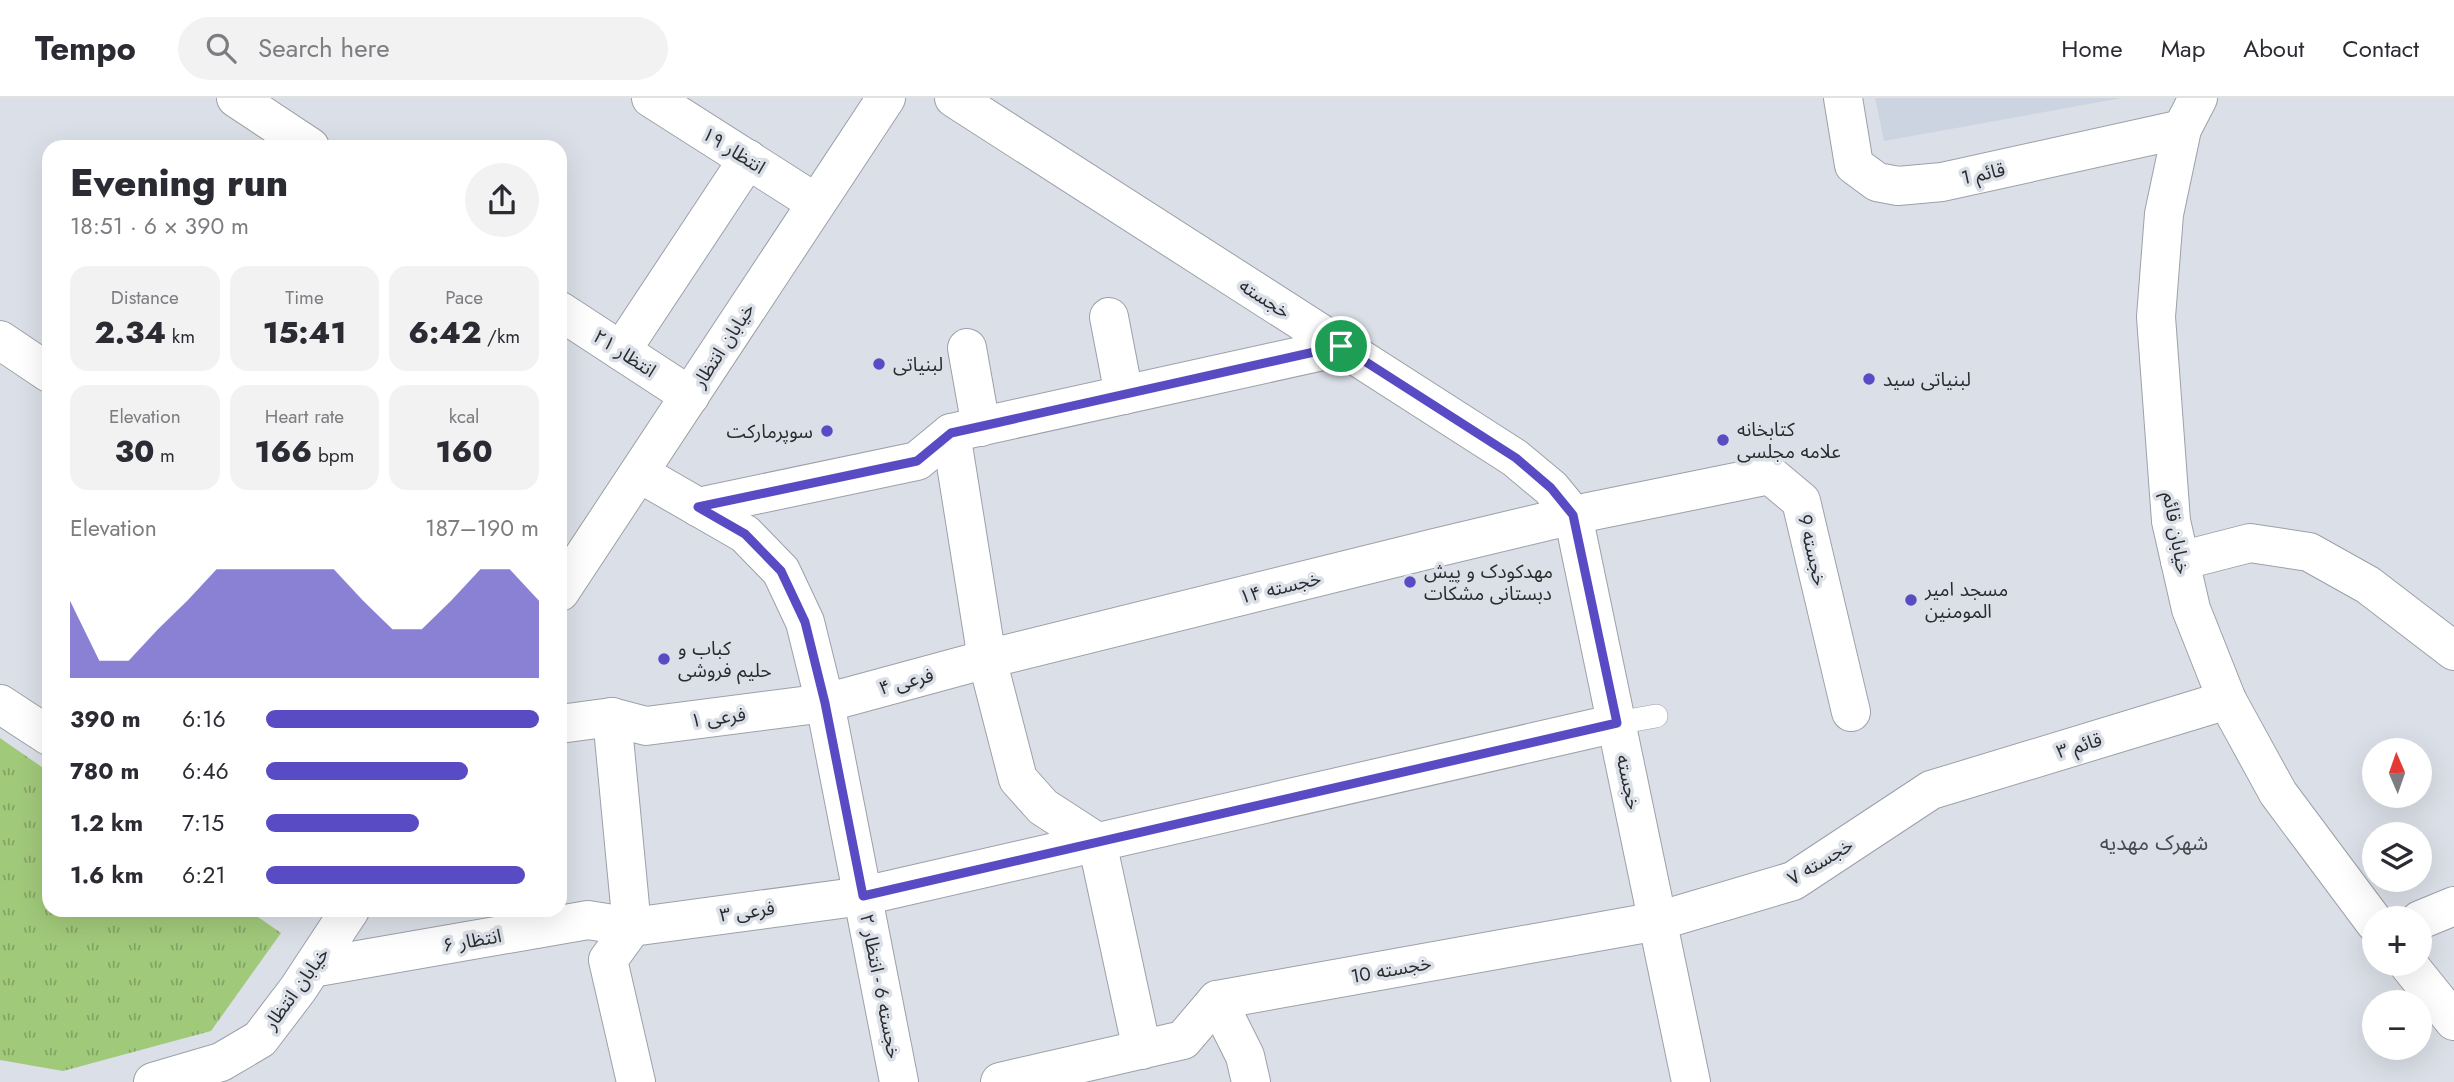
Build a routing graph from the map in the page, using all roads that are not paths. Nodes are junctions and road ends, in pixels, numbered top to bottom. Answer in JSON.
{"nodes":[{"id":1,"x":236,"y":98,"type":"edge"},
{"id":2,"x":651,"y":98,"type":"edge"},
{"id":3,"x":886,"y":98,"type":"edge"},
{"id":4,"x":954,"y":98,"type":"edge"},
{"id":5,"x":1843,"y":98,"type":"edge"},
{"id":6,"x":2190,"y":113,"type":"edge"},
{"id":7,"x":299,"y":140,"type":"edge"},
{"id":8,"x":748,"y":159,"type":"junction"},
{"id":9,"x":816,"y":204,"type":"junction"},
{"id":10,"x":567,"y":316,"type":"edge"},
{"id":11,"x":1109,"y":317,"type":"dead end"},
{"id":12,"x":0,"y":340,"type":"edge"},
{"id":13,"x":1341,"y":346,"type":"junction"},
{"id":14,"x":967,"y":348,"type":"dead end"},
{"id":15,"x":621,"y":351,"type":"junction"},
{"id":16,"x":42,"y":368,"type":"edge"},
{"id":17,"x":1124,"y":395,"type":"junction"},
{"id":18,"x":690,"y":396,"type":"junction"},
{"id":19,"x":966,"y":430,"type":"junction"},
{"id":20,"x":639,"y":473,"type":"junction"},
{"id":21,"x":698,"y":507,"type":"junction"},
{"id":22,"x":1573,"y":515,"type":"junction"},
{"id":23,"x":2180,"y":561,"type":"junction"},
{"id":24,"x":567,"y":581,"type":"edge"},
{"id":25,"x":2454,"y":651,"type":"edge"},
{"id":26,"x":987,"y":659,"type":"junction"},
{"id":27,"x":2227,"y":700,"type":"junction"},
{"id":28,"x":825,"y":703,"type":"junction"},
{"id":29,"x":0,"y":704,"type":"edge"},
{"id":30,"x":1851,"y":712,"type":"dead end"},
{"id":31,"x":1656,"y":716,"type":"dead end"},
{"id":32,"x":612,"y":717,"type":"junction"},
{"id":33,"x":567,"y":723,"type":"edge"},
{"id":34,"x":1617,"y":723,"type":"junction"},
{"id":35,"x":42,"y":731,"type":"edge"},
{"id":36,"x":1931,"y":790,"type":"joint"},
{"id":37,"x":1097,"y":842,"type":"junction"},
{"id":38,"x":863,"y":896,"type":"junction"},
{"id":39,"x":2362,"y":906,"type":"edge"},
{"id":40,"x":2454,"y":906,"type":"edge"},
{"id":41,"x":2432,"y":915,"type":"edge"},
{"id":42,"x":335,"y":917,"type":"edge"},
{"id":43,"x":1658,"y":921,"type":"junction"},
{"id":44,"x":632,"y":927,"type":"junction"},
{"id":45,"x":312,"y":968,"type":"junction"},
{"id":46,"x":2418,"y":976,"type":"edge"},
{"id":47,"x":1217,"y":1000,"type":"junction"},
{"id":48,"x":2454,"y":1021,"type":"edge"},
{"id":49,"x":1142,"y":1050,"type":"junction"},
{"id":50,"x":153,"y":1082,"type":"edge"},
{"id":51,"x":636,"y":1082,"type":"edge"},
{"id":52,"x":899,"y":1082,"type":"edge"},
{"id":53,"x":1000,"y":1082,"type":"edge"},
{"id":54,"x":1251,"y":1082,"type":"edge"},
{"id":55,"x":1691,"y":1082,"type":"edge"}],
"edges":[{"from":1,"to":7,"type":"street"},
{"from":2,"to":8,"type":"street","name":"انتظار ۱۹"},
{"from":3,"to":9,"type":"street","name":"خیابان انتظار"},
{"from":4,"to":13,"type":"street","name":"خجسته"},
{"from":5,"to":6,"type":"street","name":"قائم 1"},
{"from":6,"to":23,"type":"street","name":"خیابان قائم"},
{"from":8,"to":9,"type":"street","name":"انتظار ۱۹"},
{"from":8,"to":15,"type":"street"},
{"from":9,"to":18,"type":"street","name":"خیابان انتظار"},
{"from":10,"to":15,"type":"street","name":"انتظار ۲۱"},
{"from":11,"to":17,"type":"street"},
{"from":12,"to":16,"type":"street"},
{"from":13,"to":17,"type":"street"},
{"from":13,"to":22,"type":"street","name":"خجسته"},
{"from":14,"to":19,"type":"street"},
{"from":15,"to":18,"type":"street","name":"انتظار ۲۱"},
{"from":17,"to":19,"type":"street"},
{"from":18,"to":20,"type":"street","name":"خیابان انتظار"},
{"from":19,"to":21,"type":"street"},
{"from":19,"to":26,"type":"street"},
{"from":20,"to":21,"type":"street","name":"خجسته 6 - انتظار ۲"},
{"from":20,"to":24,"type":"street","name":"خیابان انتظار"},
{"from":21,"to":28,"type":"street","name":"خجسته 6 - انتظار ۲"},
{"from":22,"to":26,"type":"street","name":"خجسته ۱۴"},
{"from":22,"to":30,"type":"street","name":"خجسته 9"},
{"from":22,"to":34,"type":"street","name":"خجسته"},
{"from":23,"to":25,"type":"street"},
{"from":23,"to":27,"type":"street","name":"خیابان قائم"},
{"from":26,"to":28,"type":"street","name":"فرعی ۴"},
{"from":26,"to":37,"type":"street"},
{"from":27,"to":36,"type":"street","name":"قائم ۳"},
{"from":27,"to":39,"type":"street","name":"خیابان قائم"},
{"from":28,"to":32,"type":"street","name":"فرعی ۱"},
{"from":28,"to":38,"type":"street","name":"خجسته 6 - انتظار ۲"},
{"from":29,"to":35,"type":"street"},
{"from":31,"to":34,"type":"lane"},
{"from":32,"to":33,"type":"street"},
{"from":32,"to":44,"type":"street"},
{"from":34,"to":37,"type":"street","name":"فرعی ۳"},
{"from":34,"to":43,"type":"street","name":"خجسته"},
{"from":36,"to":43,"type":"street","name":"خجسته ۷"},
{"from":37,"to":38,"type":"street","name":"فرعی ۳"},
{"from":37,"to":49,"type":"street"},
{"from":38,"to":44,"type":"street","name":"فرعی ۳"},
{"from":38,"to":52,"type":"street","name":"خجسته 6 - انتظار ۲"},
{"from":40,"to":41,"type":"street"},
{"from":42,"to":45,"type":"street","name":"خیابان انتظار"},
{"from":43,"to":47,"type":"street","name":"خجسته 10"},
{"from":43,"to":55,"type":"street","name":"خجسته"},
{"from":44,"to":45,"type":"street","name":"انتظار ۶"},
{"from":44,"to":51,"type":"street"},
{"from":45,"to":50,"type":"street","name":"خیابان انتظار"},
{"from":46,"to":48,"type":"street"},
{"from":47,"to":49,"type":"street"},
{"from":47,"to":54,"type":"street"},
{"from":49,"to":53,"type":"street"}]}
